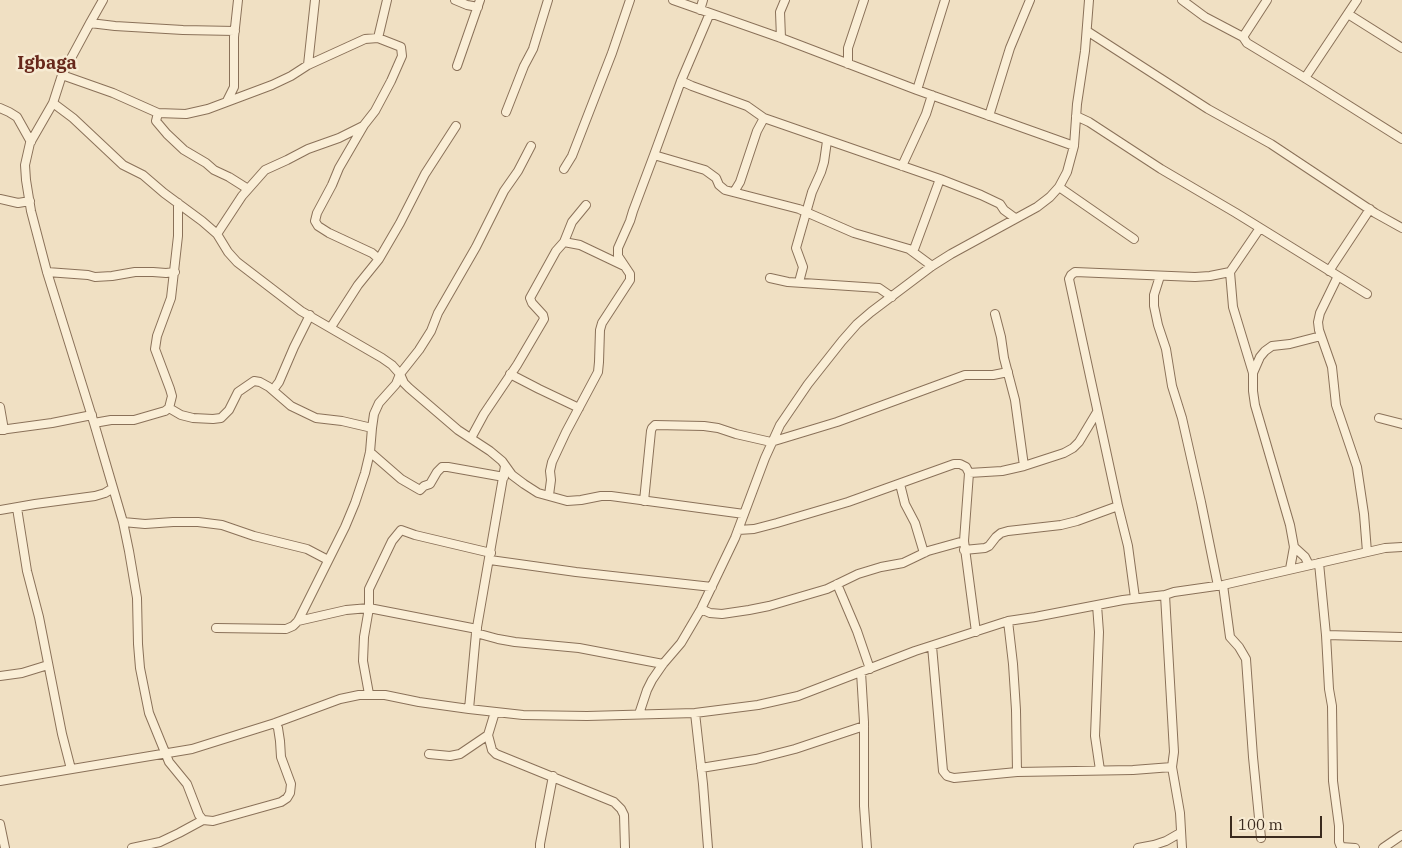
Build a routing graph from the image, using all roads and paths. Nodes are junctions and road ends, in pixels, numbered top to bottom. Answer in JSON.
{"nodes":[{"id":1,"x":103,"y":0,"type":"edge"},
{"id":2,"x":238,"y":0,"type":"edge"},
{"id":3,"x":315,"y":0,"type":"edge"},
{"id":4,"x":387,"y":0,"type":"edge"},
{"id":5,"x":455,"y":0,"type":"edge"},
{"id":6,"x":548,"y":0,"type":"edge"},
{"id":7,"x":630,"y":0,"type":"edge"},
{"id":8,"x":673,"y":0,"type":"edge"},
{"id":9,"x":703,"y":0,"type":"edge"},
{"id":10,"x":785,"y":0,"type":"edge"},
{"id":11,"x":864,"y":0,"type":"edge"},
{"id":12,"x":945,"y":0,"type":"edge"},
{"id":13,"x":1030,"y":0,"type":"edge"},
{"id":14,"x":1089,"y":0,"type":"edge"},
{"id":15,"x":1182,"y":0,"type":"edge"},
{"id":16,"x":1267,"y":0,"type":"edge"},
{"id":17,"x":1357,"y":0,"type":"edge"},
{"id":18,"x":479,"y":4,"type":"edge"},
{"id":19,"x":700,"y":10,"type":"junction"},
{"id":20,"x":710,"y":13,"type":"junction"},
{"id":21,"x":1348,"y":14,"type":"junction"},
{"id":22,"x":90,"y":22,"type":"junction"},
{"id":23,"x":1087,"y":31,"type":"junction"},
{"id":24,"x":235,"y":32,"type":"junction"},
{"id":25,"x":1243,"y":37,"type":"junction"},
{"id":26,"x":378,"y":38,"type":"junction"},
{"id":27,"x":781,"y":38,"type":"junction"},
{"id":28,"x":1402,"y":48,"type":"edge"},
{"id":29,"x":848,"y":64,"type":"junction"},
{"id":30,"x":308,"y":65,"type":"junction"},
{"id":31,"x":457,"y":66,"type":"dead end"},
{"id":32,"x":62,"y":75,"type":"junction"},
{"id":33,"x":1305,"y":78,"type":"junction"},
{"id":34,"x":681,"y":81,"type":"junction"},
{"id":35,"x":234,"y":87,"type":"junction"},
{"id":36,"x":917,"y":90,"type":"junction"},
{"id":37,"x":246,"y":94,"type":"junction"},
{"id":38,"x":932,"y":95,"type":"junction"},
{"id":39,"x":227,"y":101,"type":"junction"},
{"id":40,"x":53,"y":103,"type":"junction"},
{"id":41,"x":0,"y":108,"type":"edge"},
{"id":42,"x":506,"y":112,"type":"dead end"},
{"id":43,"x":158,"y":113,"type":"junction"},
{"id":44,"x":989,"y":116,"type":"junction"},
{"id":45,"x":1076,"y":116,"type":"junction"},
{"id":46,"x":764,"y":118,"type":"junction"},
{"id":47,"x":364,"y":125,"type":"junction"},
{"id":48,"x":456,"y":126,"type":"dead end"},
{"id":49,"x":1402,"y":139,"type":"edge"},
{"id":50,"x":827,"y":141,"type":"junction"},
{"id":51,"x":30,"y":142,"type":"junction"},
{"id":52,"x":531,"y":146,"type":"dead end"},
{"id":53,"x":1074,"y":146,"type":"junction"},
{"id":54,"x":654,"y":155,"type":"junction"},
{"id":55,"x":902,"y":166,"type":"junction"},
{"id":56,"x":564,"y":169,"type":"dead end"},
{"id":57,"x":940,"y":179,"type":"junction"},
{"id":58,"x":1058,"y":187,"type":"junction"},
{"id":59,"x":248,"y":189,"type":"junction"},
{"id":60,"x":734,"y":192,"type":"junction"},
{"id":61,"x":0,"y":198,"type":"edge"},
{"id":62,"x":30,"y":201,"type":"junction"},
{"id":63,"x":178,"y":203,"type":"junction"},
{"id":64,"x":586,"y":205,"type":"dead end"},
{"id":65,"x":1370,"y":209,"type":"junction"},
{"id":66,"x":807,"y":212,"type":"junction"},
{"id":67,"x":1015,"y":218,"type":"junction"},
{"id":68,"x":1260,"y":228,"type":"junction"},
{"id":69,"x":1402,"y":228,"type":"edge"},
{"id":70,"x":217,"y":234,"type":"junction"},
{"id":71,"x":1134,"y":239,"type":"dead end"},
{"id":72,"x":564,"y":242,"type":"junction"},
{"id":73,"x":913,"y":252,"type":"junction"},
{"id":74,"x":379,"y":259,"type":"junction"},
{"id":75,"x":624,"y":265,"type":"junction"},
{"id":76,"x":932,"y":266,"type":"junction"},
{"id":77,"x":1328,"y":270,"type":"junction"},
{"id":78,"x":47,"y":272,"type":"junction"},
{"id":79,"x":175,"y":272,"type":"junction"},
{"id":80,"x":1230,"y":272,"type":"junction"},
{"id":81,"x":1160,"y":276,"type":"junction"},
{"id":82,"x":1338,"y":276,"type":"junction"},
{"id":83,"x":770,"y":278,"type":"dead end"},
{"id":84,"x":799,"y":282,"type":"junction"},
{"id":85,"x":1366,"y":294,"type":"dead end"},
{"id":86,"x":892,"y":297,"type":"junction"},
{"id":87,"x":995,"y":314,"type":"dead end"},
{"id":88,"x":310,"y":315,"type":"junction"},
{"id":89,"x":331,"y":328,"type":"junction"},
{"id":90,"x":1321,"y":336,"type":"junction"},
{"id":91,"x":1008,"y":372,"type":"junction"},
{"id":92,"x":1253,"y":373,"type":"junction"},
{"id":93,"x":400,"y":374,"type":"junction"},
{"id":94,"x":510,"y":374,"type":"junction"},
{"id":95,"x":273,"y":390,"type":"junction"},
{"id":96,"x":0,"y":407,"type":"edge"},
{"id":97,"x":169,"y":408,"type":"junction"},
{"id":98,"x":579,"y":408,"type":"junction"},
{"id":99,"x":1098,"y":412,"type":"junction"},
{"id":100,"x":92,"y":415,"type":"junction"},
{"id":101,"x":1379,"y":418,"type":"dead end"},
{"id":102,"x":94,"y":423,"type":"junction"},
{"id":103,"x":1402,"y":424,"type":"edge"},
{"id":104,"x":372,"y":428,"type":"junction"},
{"id":105,"x":2,"y":430,"type":"edge"},
{"id":106,"x":471,"y":438,"type":"junction"},
{"id":107,"x":772,"y":442,"type":"junction"},
{"id":108,"x":370,"y":452,"type":"junction"},
{"id":109,"x":506,"y":466,"type":"junction"},
{"id":110,"x":1024,"y":466,"type":"junction"},
{"id":111,"x":969,"y":473,"type":"junction"},
{"id":112,"x":504,"y":477,"type":"junction"},
{"id":113,"x":900,"y":484,"type":"junction"},
{"id":114,"x":113,"y":488,"type":"junction"},
{"id":115,"x":549,"y":496,"type":"junction"},
{"id":116,"x":644,"y":501,"type":"junction"},
{"id":117,"x":1118,"y":506,"type":"junction"},
{"id":118,"x":18,"y":508,"type":"junction"},
{"id":119,"x":0,"y":510,"type":"edge"},
{"id":120,"x":744,"y":514,"type":"junction"},
{"id":121,"x":123,"y":522,"type":"junction"},
{"id":122,"x":738,"y":530,"type":"junction"},
{"id":123,"x":964,"y":545,"type":"junction"},
{"id":124,"x":1402,"y":546,"type":"edge"},
{"id":125,"x":1294,"y":547,"type":"junction"},
{"id":126,"x":1366,"y":552,"type":"junction"},
{"id":127,"x":924,"y":553,"type":"junction"},
{"id":128,"x":490,"y":556,"type":"junction"},
{"id":129,"x":328,"y":560,"type":"junction"},
{"id":130,"x":1319,"y":562,"type":"junction"},
{"id":131,"x":1309,"y":565,"type":"junction"},
{"id":132,"x":1290,"y":569,"type":"junction"},
{"id":133,"x":837,"y":584,"type":"junction"},
{"id":134,"x":1220,"y":585,"type":"junction"},
{"id":135,"x":712,"y":586,"type":"junction"},
{"id":136,"x":1165,"y":595,"type":"junction"},
{"id":137,"x":1135,"y":598,"type":"junction"},
{"id":138,"x":1096,"y":605,"type":"junction"},
{"id":139,"x":369,"y":608,"type":"junction"},
{"id":140,"x":702,"y":609,"type":"junction"},
{"id":141,"x":303,"y":610,"type":"junction"},
{"id":142,"x":309,"y":618,"type":"junction"},
{"id":143,"x":298,"y":621,"type":"junction"},
{"id":144,"x":1008,"y":621,"type":"junction"},
{"id":145,"x":216,"y":628,"type":"dead end"},
{"id":146,"x":477,"y":631,"type":"junction"},
{"id":147,"x":976,"y":632,"type":"junction"},
{"id":148,"x":1326,"y":635,"type":"junction"},
{"id":149,"x":1402,"y":637,"type":"edge"},
{"id":150,"x":932,"y":646,"type":"junction"},
{"id":151,"x":663,"y":664,"type":"junction"},
{"id":152,"x":48,"y":665,"type":"junction"},
{"id":153,"x":870,"y":669,"type":"junction"},
{"id":154,"x":860,"y":672,"type":"junction"},
{"id":155,"x":0,"y":676,"type":"edge"},
{"id":156,"x":369,"y":694,"type":"junction"},
{"id":157,"x":469,"y":709,"type":"junction"},
{"id":158,"x":495,"y":712,"type":"junction"},
{"id":159,"x":696,"y":713,"type":"junction"},
{"id":160,"x":639,"y":714,"type":"junction"},
{"id":161,"x":275,"y":723,"type":"junction"},
{"id":162,"x":864,"y":726,"type":"junction"},
{"id":163,"x":488,"y":735,"type":"junction"},
{"id":164,"x":165,"y":754,"type":"junction"},
{"id":165,"x":429,"y":754,"type":"dead end"},
{"id":166,"x":701,"y":768,"type":"junction"},
{"id":167,"x":1172,"y":768,"type":"junction"},
{"id":168,"x":70,"y":769,"type":"junction"},
{"id":169,"x":1100,"y":770,"type":"junction"},
{"id":170,"x":1017,"y":772,"type":"junction"},
{"id":171,"x":552,"y":776,"type":"junction"},
{"id":172,"x":0,"y":781,"type":"edge"},
{"id":173,"x":203,"y":820,"type":"junction"},
{"id":174,"x":0,"y":824,"type":"edge"},
{"id":175,"x":1180,"y":833,"type":"junction"},
{"id":176,"x":1402,"y":835,"type":"edge"},
{"id":177,"x":1261,"y":838,"type":"dead end"},
{"id":178,"x":5,"y":848,"type":"edge"},
{"id":179,"x":132,"y":848,"type":"edge"},
{"id":180,"x":540,"y":848,"type":"edge"},
{"id":181,"x":625,"y":848,"type":"edge"},
{"id":182,"x":708,"y":848,"type":"edge"},
{"id":183,"x":867,"y":848,"type":"edge"},
{"id":184,"x":1138,"y":848,"type":"edge"},
{"id":185,"x":1182,"y":848,"type":"edge"},
{"id":186,"x":1356,"y":848,"type":"edge"},
{"id":187,"x":1383,"y":848,"type":"edge"}],
"edges":[{"from":1,"to":22,"type":"street"},
{"from":2,"to":24,"type":"street"},
{"from":3,"to":30,"type":"street"},
{"from":4,"to":26,"type":"street"},
{"from":5,"to":18,"type":"street"},
{"from":6,"to":42,"type":"street"},
{"from":7,"to":56,"type":"street"},
{"from":8,"to":19,"type":"street"},
{"from":9,"to":19,"type":"street"},
{"from":10,"to":27,"type":"street"},
{"from":11,"to":29,"type":"street"},
{"from":12,"to":36,"type":"street"},
{"from":13,"to":44,"type":"street"},
{"from":14,"to":23,"type":"street"},
{"from":15,"to":25,"type":"street"},
{"from":16,"to":25,"type":"street"},
{"from":17,"to":21,"type":"street"},
{"from":18,"to":31,"type":"street"},
{"from":19,"to":20,"type":"street"},
{"from":20,"to":27,"type":"street"},
{"from":20,"to":34,"type":"street"},
{"from":21,"to":28,"type":"street"},
{"from":21,"to":33,"type":"street"},
{"from":22,"to":24,"type":"street"},
{"from":22,"to":32,"type":"street"},
{"from":23,"to":45,"type":"street"},
{"from":23,"to":65,"type":"street"},
{"from":24,"to":35,"type":"street"},
{"from":25,"to":33,"type":"street"},
{"from":26,"to":30,"type":"street"},
{"from":26,"to":47,"type":"street"},
{"from":27,"to":29,"type":"street"},
{"from":29,"to":36,"type":"street"},
{"from":30,"to":37,"type":"street"},
{"from":32,"to":40,"type":"street"},
{"from":32,"to":43,"type":"street"},
{"from":33,"to":49,"type":"street"},
{"from":34,"to":46,"type":"street"},
{"from":34,"to":54,"type":"street"},
{"from":35,"to":37,"type":"street"},
{"from":35,"to":39,"type":"street"},
{"from":36,"to":38,"type":"street"},
{"from":37,"to":39,"type":"street"},
{"from":38,"to":44,"type":"street"},
{"from":38,"to":55,"type":"street"},
{"from":39,"to":43,"type":"street"},
{"from":40,"to":51,"type":"street"},
{"from":40,"to":63,"type":"street"},
{"from":41,"to":51,"type":"street"},
{"from":43,"to":59,"type":"street"},
{"from":44,"to":53,"type":"street"},
{"from":45,"to":53,"type":"street"},
{"from":45,"to":68,"type":"street"},
{"from":46,"to":50,"type":"street"},
{"from":46,"to":60,"type":"street"},
{"from":47,"to":59,"type":"street"},
{"from":47,"to":74,"type":"street"},
{"from":48,"to":74,"type":"street"},
{"from":50,"to":55,"type":"street"},
{"from":50,"to":66,"type":"street"},
{"from":51,"to":62,"type":"street"},
{"from":52,"to":93,"type":"street"},
{"from":53,"to":58,"type":"street"},
{"from":54,"to":60,"type":"street"},
{"from":54,"to":75,"type":"street"},
{"from":55,"to":57,"type":"street"},
{"from":57,"to":67,"type":"street"},
{"from":57,"to":73,"type":"street"},
{"from":58,"to":67,"type":"street"},
{"from":58,"to":71,"type":"street"},
{"from":59,"to":70,"type":"street"},
{"from":60,"to":66,"type":"street"},
{"from":61,"to":62,"type":"street"},
{"from":62,"to":78,"type":"street"},
{"from":63,"to":70,"type":"street"},
{"from":63,"to":79,"type":"street"},
{"from":64,"to":72,"type":"street"},
{"from":65,"to":69,"type":"street"},
{"from":65,"to":77,"type":"street"},
{"from":66,"to":73,"type":"street"},
{"from":66,"to":84,"type":"street"},
{"from":67,"to":76,"type":"street"},
{"from":68,"to":77,"type":"street"},
{"from":68,"to":80,"type":"street"},
{"from":70,"to":88,"type":"street"},
{"from":72,"to":75,"type":"street"},
{"from":72,"to":94,"type":"street"},
{"from":73,"to":76,"type":"street"},
{"from":74,"to":89,"type":"street"},
{"from":75,"to":98,"type":"street"},
{"from":76,"to":86,"type":"street"},
{"from":77,"to":82,"type":"street"},
{"from":78,"to":79,"type":"street"},
{"from":78,"to":100,"type":"street"},
{"from":79,"to":97,"type":"street"},
{"from":80,"to":81,"type":"street"},
{"from":80,"to":92,"type":"street"},
{"from":81,"to":99,"type":"street"},
{"from":81,"to":134,"type":"street"},
{"from":82,"to":85,"type":"street"},
{"from":82,"to":90,"type":"street"},
{"from":83,"to":84,"type":"street"},
{"from":84,"to":86,"type":"street"},
{"from":86,"to":107,"type":"street"},
{"from":87,"to":91,"type":"street"},
{"from":88,"to":89,"type":"street"},
{"from":88,"to":95,"type":"street"},
{"from":89,"to":93,"type":"street"},
{"from":90,"to":92,"type":"street"},
{"from":90,"to":126,"type":"street"},
{"from":91,"to":107,"type":"street"},
{"from":91,"to":110,"type":"street"},
{"from":92,"to":125,"type":"street"},
{"from":93,"to":104,"type":"street"},
{"from":93,"to":106,"type":"street"},
{"from":94,"to":98,"type":"street"},
{"from":94,"to":106,"type":"street"},
{"from":95,"to":97,"type":"street"},
{"from":95,"to":104,"type":"street"},
{"from":96,"to":105,"type":"street"},
{"from":97,"to":102,"type":"street"},
{"from":98,"to":115,"type":"street"},
{"from":99,"to":110,"type":"street"},
{"from":99,"to":117,"type":"street"},
{"from":100,"to":102,"type":"street"},
{"from":100,"to":105,"type":"street"},
{"from":101,"to":103,"type":"street"},
{"from":102,"to":114,"type":"street"},
{"from":104,"to":108,"type":"street"},
{"from":106,"to":109,"type":"street"},
{"from":107,"to":116,"type":"street"},
{"from":107,"to":120,"type":"street"},
{"from":108,"to":112,"type":"street"},
{"from":108,"to":129,"type":"street"},
{"from":109,"to":112,"type":"street"},
{"from":109,"to":115,"type":"street"},
{"from":110,"to":111,"type":"street"},
{"from":111,"to":113,"type":"street"},
{"from":111,"to":123,"type":"street"},
{"from":112,"to":128,"type":"street"},
{"from":113,"to":122,"type":"street"},
{"from":113,"to":127,"type":"street"},
{"from":114,"to":118,"type":"street"},
{"from":114,"to":121,"type":"street"},
{"from":115,"to":116,"type":"street"},
{"from":116,"to":120,"type":"street"},
{"from":117,"to":123,"type":"street"},
{"from":117,"to":137,"type":"street"},
{"from":118,"to":119,"type":"street"},
{"from":118,"to":152,"type":"street"},
{"from":120,"to":122,"type":"street"},
{"from":121,"to":129,"type":"street"},
{"from":121,"to":164,"type":"street"},
{"from":122,"to":135,"type":"street"},
{"from":123,"to":127,"type":"street"},
{"from":123,"to":147,"type":"street"},
{"from":124,"to":126,"type":"street"},
{"from":125,"to":131,"type":"street"},
{"from":125,"to":132,"type":"street"},
{"from":126,"to":130,"type":"street"},
{"from":127,"to":133,"type":"street"},
{"from":128,"to":135,"type":"street"},
{"from":128,"to":139,"type":"street"},
{"from":128,"to":146,"type":"street"},
{"from":129,"to":141,"type":"street"},
{"from":130,"to":131,"type":"street"},
{"from":130,"to":148,"type":"street"},
{"from":131,"to":132,"type":"street"},
{"from":132,"to":134,"type":"street"},
{"from":133,"to":140,"type":"street"},
{"from":133,"to":153,"type":"street"},
{"from":134,"to":136,"type":"street"},
{"from":134,"to":177,"type":"street"},
{"from":135,"to":140,"type":"street"},
{"from":136,"to":137,"type":"street"},
{"from":136,"to":167,"type":"street"},
{"from":137,"to":138,"type":"street"},
{"from":138,"to":144,"type":"street"},
{"from":138,"to":169,"type":"street"},
{"from":139,"to":142,"type":"street"},
{"from":139,"to":146,"type":"street"},
{"from":139,"to":156,"type":"street"},
{"from":140,"to":151,"type":"street"},
{"from":141,"to":142,"type":"street"},
{"from":141,"to":143,"type":"street"},
{"from":142,"to":143,"type":"street"},
{"from":143,"to":145,"type":"street"},
{"from":144,"to":147,"type":"street"},
{"from":144,"to":170,"type":"street"},
{"from":146,"to":151,"type":"street"},
{"from":146,"to":157,"type":"street"},
{"from":147,"to":150,"type":"street"},
{"from":148,"to":149,"type":"street"},
{"from":148,"to":186,"type":"street"},
{"from":150,"to":153,"type":"street"},
{"from":150,"to":170,"type":"street"},
{"from":151,"to":160,"type":"street"},
{"from":152,"to":155,"type":"street"},
{"from":152,"to":168,"type":"street"},
{"from":153,"to":154,"type":"street"},
{"from":154,"to":159,"type":"street"},
{"from":154,"to":162,"type":"street"},
{"from":156,"to":157,"type":"street"},
{"from":156,"to":161,"type":"street"},
{"from":157,"to":158,"type":"street"},
{"from":158,"to":160,"type":"street"},
{"from":158,"to":163,"type":"street"},
{"from":159,"to":160,"type":"street"},
{"from":159,"to":166,"type":"street"},
{"from":161,"to":164,"type":"street"},
{"from":161,"to":173,"type":"street"},
{"from":162,"to":166,"type":"street"},
{"from":162,"to":183,"type":"street"},
{"from":163,"to":165,"type":"street"},
{"from":163,"to":171,"type":"street"},
{"from":164,"to":168,"type":"street"},
{"from":164,"to":173,"type":"street"},
{"from":166,"to":182,"type":"street"},
{"from":167,"to":169,"type":"street"},
{"from":167,"to":175,"type":"street"},
{"from":168,"to":172,"type":"street"},
{"from":169,"to":170,"type":"street"},
{"from":171,"to":180,"type":"street"},
{"from":171,"to":181,"type":"street"},
{"from":173,"to":179,"type":"street"},
{"from":174,"to":178,"type":"street"},
{"from":175,"to":184,"type":"street"},
{"from":175,"to":185,"type":"street"},
{"from":176,"to":187,"type":"street"}]}
